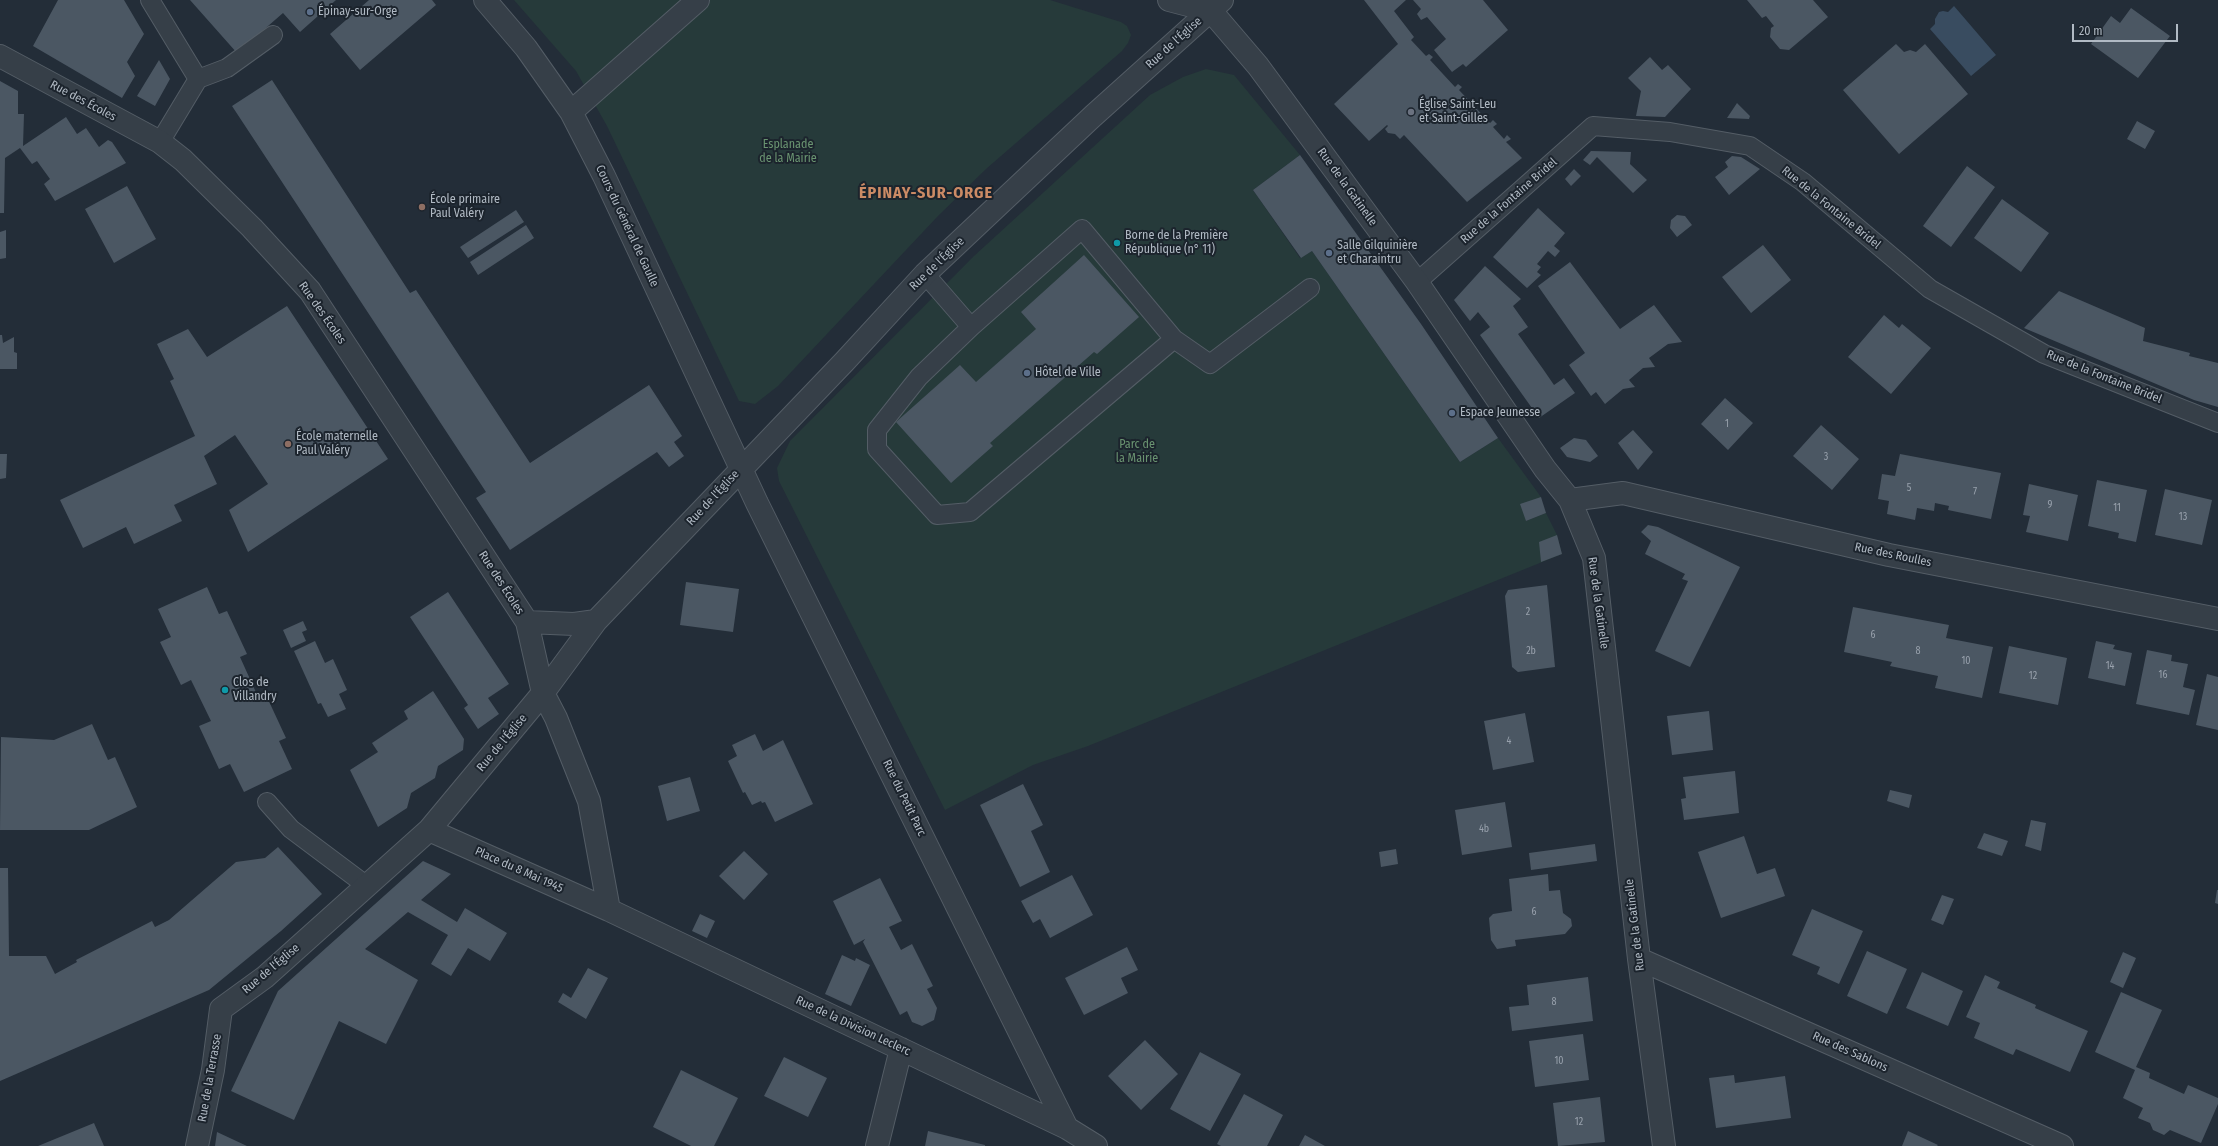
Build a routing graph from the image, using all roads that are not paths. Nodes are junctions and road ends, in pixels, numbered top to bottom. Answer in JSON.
{"nodes":[{"id":1,"x":150,"y":0,"type":"edge"},
{"id":2,"x":485,"y":0,"type":"edge"},
{"id":3,"x":698,"y":0,"type":"edge"},
{"id":4,"x":1169,"y":0,"type":"edge"},
{"id":5,"x":1216,"y":5,"type":"edge"},
{"id":6,"x":273,"y":35,"type":"dead end"},
{"id":7,"x":0,"y":56,"type":"edge"},
{"id":8,"x":198,"y":79,"type":"junction"},
{"id":9,"x":571,"y":112,"type":"junction"},
{"id":10,"x":160,"y":142,"type":"junction"},
{"id":11,"x":925,"y":274,"type":"junction"},
{"id":12,"x":1417,"y":282,"type":"junction"},
{"id":13,"x":1310,"y":288,"type":"dead end"},
{"id":14,"x":971,"y":327,"type":"junction"},
{"id":15,"x":1174,"y":339,"type":"junction"},
{"id":16,"x":2218,"y":423,"type":"edge"},
{"id":17,"x":741,"y":468,"type":"junction"},
{"id":18,"x":1570,"y":500,"type":"junction"},
{"id":19,"x":2218,"y":619,"type":"edge"},
{"id":20,"x":596,"y":621,"type":"junction"},
{"id":21,"x":527,"y":622,"type":"junction"},
{"id":22,"x":543,"y":693,"type":"junction"},
{"id":23,"x":267,"y":802,"type":"dead end"},
{"id":24,"x":428,"y":830,"type":"junction"},
{"id":25,"x":367,"y":886,"type":"junction"},
{"id":26,"x":609,"y":910,"type":"junction"},
{"id":27,"x":1639,"y":959,"type":"junction"},
{"id":28,"x":221,"y":1009,"type":"joint"},
{"id":29,"x":901,"y":1049,"type":"junction"},
{"id":30,"x":1065,"y":1137,"type":"edge"},
{"id":31,"x":198,"y":1146,"type":"edge"},
{"id":32,"x":877,"y":1146,"type":"edge"},
{"id":33,"x":1096,"y":1146,"type":"edge"},
{"id":34,"x":1664,"y":1146,"type":"edge"},
{"id":35,"x":2062,"y":1146,"type":"edge"}],
"edges":[{"from":1,"to":8,"type":"lane"},
{"from":2,"to":9,"type":"street","name":"Cours du Général de Gaulle"},
{"from":3,"to":9,"type":"street"},
{"from":4,"to":5,"type":"street"},
{"from":5,"to":11,"type":"street","name":"Rue de l'Église"},
{"from":5,"to":12,"type":"street","name":"Rue de la Gatinelle"},
{"from":6,"to":8,"type":"lane"},
{"from":7,"to":10,"type":"street","name":"Rue des Écoles"},
{"from":8,"to":10,"type":"lane"},
{"from":9,"to":17,"type":"street","name":"Cours du Général de Gaulle"},
{"from":10,"to":21,"type":"street","name":"Rue des Écoles"},
{"from":11,"to":14,"type":"lane"},
{"from":11,"to":17,"type":"street","name":"Rue de l'Église"},
{"from":12,"to":16,"type":"lane","name":"Rue de la Fontaine Bridel"},
{"from":12,"to":18,"type":"street","name":"Rue de la Gatinelle"},
{"from":13,"to":15,"type":"lane"},
{"from":14,"to":15,"type":"lane"},
{"from":14,"to":15,"type":"lane"},
{"from":17,"to":20,"type":"street","name":"Rue de l'Église"},
{"from":17,"to":30,"type":"street","name":"Rue du Petit Parc"},
{"from":18,"to":19,"type":"street","name":"Rue des Roulles"},
{"from":18,"to":27,"type":"street","name":"Rue de la Gatinelle"},
{"from":20,"to":21,"type":"street","name":"Rue des Écoles"},
{"from":20,"to":22,"type":"street","name":"Rue de l'Église"},
{"from":21,"to":22,"type":"street","name":"Rue des Écoles"},
{"from":22,"to":24,"type":"street","name":"Rue de l'Église"},
{"from":22,"to":26,"type":"street","name":"Rue des Écoles"},
{"from":23,"to":25,"type":"lane"},
{"from":24,"to":25,"type":"street","name":"Rue de l'Église"},
{"from":24,"to":26,"type":"street","name":"Place du 8 Mai 1945"},
{"from":25,"to":28,"type":"street","name":"Rue de l'Église"},
{"from":26,"to":29,"type":"street","name":"Rue de la Division Leclerc"},
{"from":27,"to":34,"type":"street","name":"Rue de la Gatinelle"},
{"from":27,"to":35,"type":"street","name":"Rue des Sablons"},
{"from":28,"to":31,"type":"street","name":"Rue de la Terrasse"},
{"from":29,"to":30,"type":"street","name":"Rue de la Division Leclerc"},
{"from":29,"to":32,"type":"street"},
{"from":30,"to":33,"type":"street","name":"Rue de la Division Leclerc"}]}
